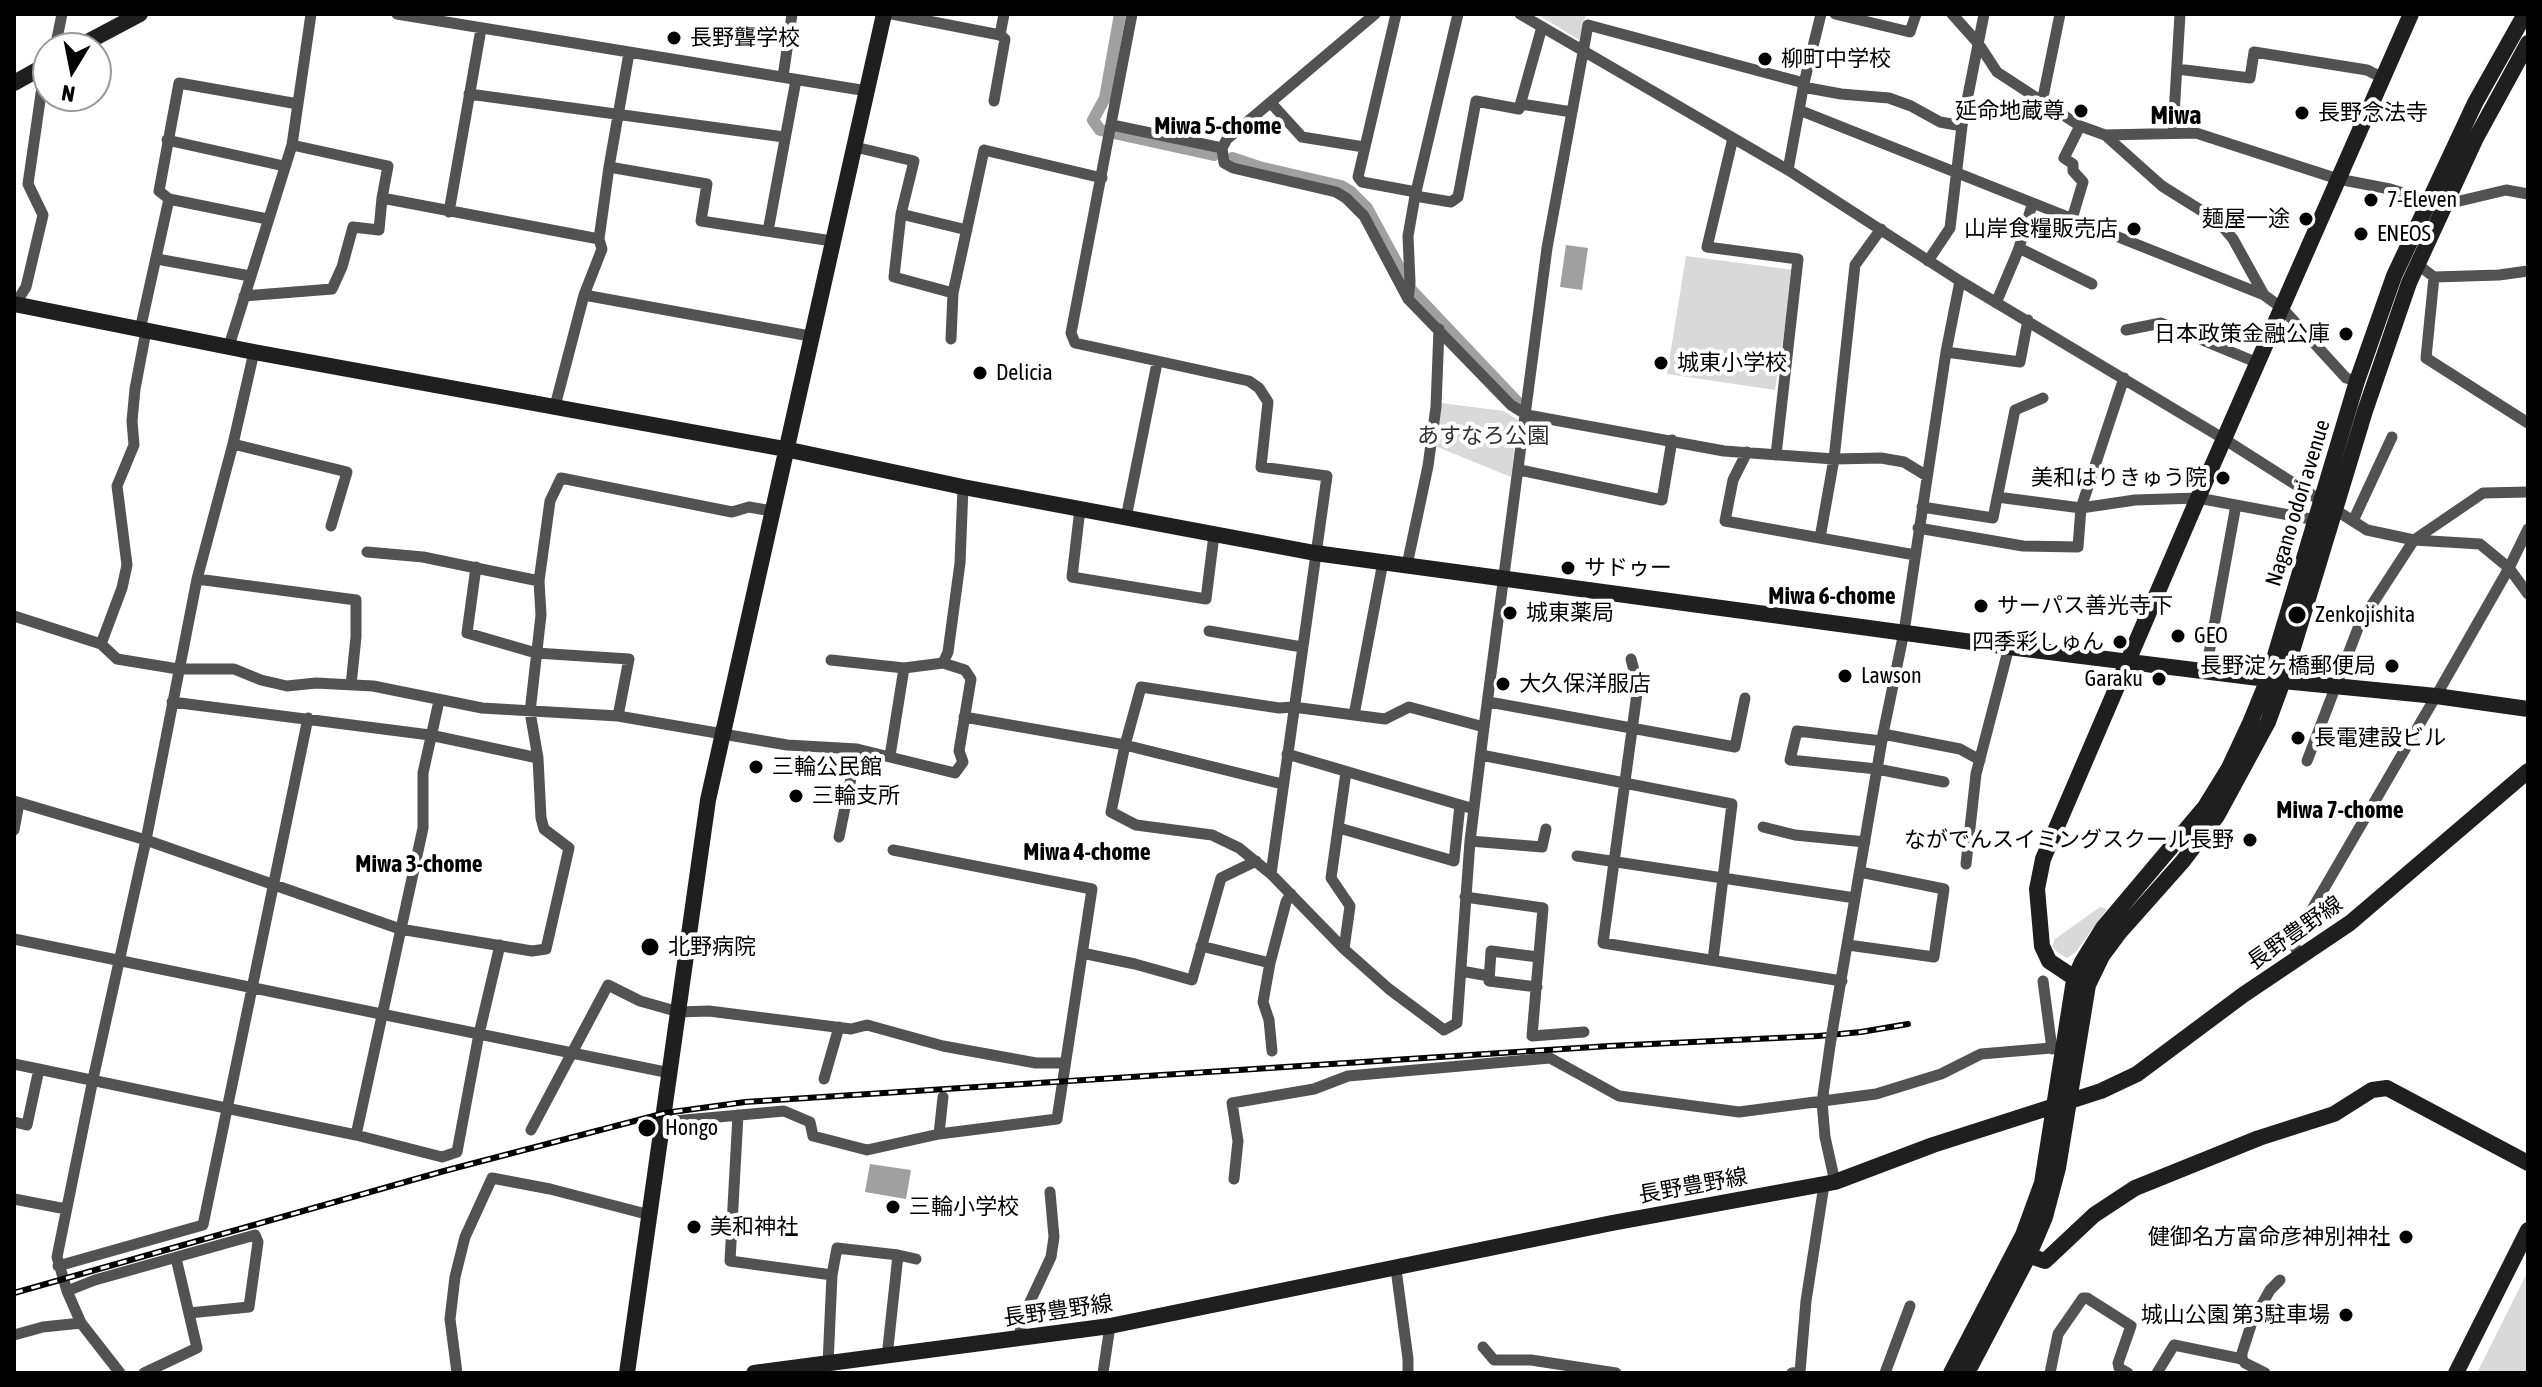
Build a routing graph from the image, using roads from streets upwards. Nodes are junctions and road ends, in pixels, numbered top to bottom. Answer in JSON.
{"nodes":[{"id":1,"x":140,"y":14,"type":"edge"},
{"id":2,"x":311,"y":14,"type":"edge"},
{"id":3,"x":397,"y":14,"type":"edge"},
{"id":4,"x":792,"y":14,"type":"edge"},
{"id":5,"x":884,"y":14,"type":"edge"},
{"id":6,"x":892,"y":14,"type":"edge"},
{"id":7,"x":1004,"y":14,"type":"edge"},
{"id":8,"x":1132,"y":14,"type":"edge"},
{"id":9,"x":1375,"y":14,"type":"edge"},
{"id":10,"x":1396,"y":14,"type":"edge"},
{"id":11,"x":1458,"y":14,"type":"edge"},
{"id":12,"x":1520,"y":14,"type":"edge"},
{"id":13,"x":1821,"y":14,"type":"edge"},
{"id":14,"x":1835,"y":14,"type":"edge"},
{"id":15,"x":1916,"y":14,"type":"edge"},
{"id":16,"x":1952,"y":14,"type":"edge"},
{"id":17,"x":1984,"y":14,"type":"edge"},
{"id":18,"x":2060,"y":14,"type":"edge"},
{"id":19,"x":2180,"y":14,"type":"edge"},
{"id":20,"x":2411,"y":14,"type":"edge"},
{"id":21,"x":2525,"y":14,"type":"edge"},
{"id":22,"x":1542,"y":27,"type":"junction"},
{"id":23,"x":481,"y":29,"type":"junction"},
{"id":24,"x":106,"y":32,"type":"edge"},
{"id":25,"x":1000,"y":35,"type":"junction"},
{"id":26,"x":1978,"y":43,"type":"junction"},
{"id":27,"x":2528,"y":43,"type":"edge"},
{"id":28,"x":1583,"y":50,"type":"junction"},
{"id":29,"x":629,"y":53,"type":"junction"},
{"id":30,"x":2177,"y":69,"type":"junction"},
{"id":31,"x":32,"y":73,"type":"edge"},
{"id":32,"x":783,"y":77,"type":"junction"},
{"id":33,"x":2383,"y":78,"type":"junction"},
{"id":34,"x":796,"y":80,"type":"junction"},
{"id":35,"x":14,"y":83,"type":"edge"},
{"id":36,"x":1804,"y":85,"type":"junction"},
{"id":37,"x":867,"y":91,"type":"junction"},
{"id":38,"x":469,"y":94,"type":"junction"},
{"id":39,"x":994,"y":101,"type":"dead end"},
{"id":40,"x":2042,"y":102,"type":"junction"},
{"id":41,"x":1271,"y":103,"type":"junction"},
{"id":42,"x":298,"y":104,"type":"junction"},
{"id":43,"x":1521,"y":104,"type":"junction"},
{"id":44,"x":1799,"y":110,"type":"junction"},
{"id":45,"x":39,"y":112,"type":"edge"},
{"id":46,"x":1572,"y":112,"type":"junction"},
{"id":47,"x":619,"y":113,"type":"junction"},
{"id":48,"x":1962,"y":126,"type":"junction"},
{"id":49,"x":2080,"y":126,"type":"junction"},
{"id":50,"x":1111,"y":130,"type":"junction"},
{"id":51,"x":2173,"y":132,"type":"junction"},
{"id":52,"x":2105,"y":135,"type":"junction"},
{"id":53,"x":784,"y":137,"type":"junction"},
{"id":54,"x":1733,"y":138,"type":"junction"},
{"id":55,"x":167,"y":140,"type":"junction"},
{"id":56,"x":292,"y":145,"type":"junction"},
{"id":57,"x":855,"y":147,"type":"junction"},
{"id":58,"x":1364,"y":147,"type":"junction"},
{"id":59,"x":1222,"y":148,"type":"junction"},
{"id":60,"x":284,"y":166,"type":"junction"},
{"id":61,"x":609,"y":167,"type":"junction"},
{"id":62,"x":1788,"y":170,"type":"junction"},
{"id":63,"x":1955,"y":173,"type":"junction"},
{"id":64,"x":1102,"y":178,"type":"junction"},
{"id":65,"x":2338,"y":179,"type":"junction"},
{"id":66,"x":1415,"y":194,"type":"junction"},
{"id":67,"x":2528,"y":194,"type":"edge"},
{"id":68,"x":382,"y":198,"type":"junction"},
{"id":69,"x":169,"y":199,"type":"junction"},
{"id":70,"x":2436,"y":203,"type":"junction"},
{"id":71,"x":2032,"y":205,"type":"junction"},
{"id":72,"x":449,"y":212,"type":"junction"},
{"id":73,"x":901,"y":214,"type":"junction"},
{"id":74,"x":267,"y":219,"type":"junction"},
{"id":75,"x":2072,"y":219,"type":"junction"},
{"id":76,"x":1881,"y":229,"type":"junction"},
{"id":77,"x":967,"y":230,"type":"junction"},
{"id":78,"x":768,"y":231,"type":"junction"},
{"id":79,"x":599,"y":239,"type":"junction"},
{"id":80,"x":832,"y":241,"type":"junction"},
{"id":81,"x":2019,"y":248,"type":"junction"},
{"id":82,"x":157,"y":259,"type":"junction"},
{"id":83,"x":1928,"y":261,"type":"junction"},
{"id":84,"x":2417,"y":264,"type":"junction"},
{"id":85,"x":2528,"y":271,"type":"edge"},
{"id":86,"x":250,"y":276,"type":"junction"},
{"id":87,"x":2434,"y":277,"type":"junction"},
{"id":88,"x":1960,"y":281,"type":"junction"},
{"id":89,"x":2092,"y":284,"type":"dead end"},
{"id":90,"x":1409,"y":291,"type":"junction"},
{"id":91,"x":953,"y":293,"type":"junction"},
{"id":92,"x":584,"y":295,"type":"junction"},
{"id":93,"x":2264,"y":295,"type":"junction"},
{"id":94,"x":244,"y":296,"type":"junction"},
{"id":95,"x":1996,"y":303,"type":"junction"},
{"id":96,"x":15,"y":305,"type":"edge"},
{"id":97,"x":2282,"y":308,"type":"junction"},
{"id":98,"x":2028,"y":320,"type":"junction"},
{"id":99,"x":1439,"y":329,"type":"junction"},
{"id":100,"x":143,"y":330,"type":"junction"},
{"id":101,"x":2126,"y":330,"type":"dead end"},
{"id":102,"x":810,"y":336,"type":"junction"},
{"id":103,"x":951,"y":339,"type":"dead end"},
{"id":104,"x":229,"y":346,"type":"junction"},
{"id":105,"x":254,"y":352,"type":"junction"},
{"id":106,"x":1946,"y":352,"type":"junction"},
{"id":107,"x":1157,"y":363,"type":"junction"},
{"id":108,"x":2258,"y":363,"type":"junction"},
{"id":109,"x":2124,"y":378,"type":"junction"},
{"id":110,"x":2357,"y":381,"type":"junction"},
{"id":111,"x":2043,"y":398,"type":"dead end"},
{"id":112,"x":555,"y":406,"type":"junction"},
{"id":113,"x":1527,"y":415,"type":"junction"},
{"id":114,"x":2528,"y":423,"type":"edge"},
{"id":115,"x":2392,"y":437,"type":"dead end"},
{"id":116,"x":2224,"y":439,"type":"junction"},
{"id":117,"x":1672,"y":440,"type":"junction"},
{"id":118,"x":233,"y":444,"type":"junction"},
{"id":119,"x":785,"y":449,"type":"junction"},
{"id":120,"x":1747,"y":452,"type":"junction"},
{"id":121,"x":1776,"y":455,"type":"junction"},
{"id":122,"x":1834,"y":459,"type":"junction"},
{"id":123,"x":1520,"y":470,"type":"junction"},
{"id":124,"x":1927,"y":476,"type":"junction"},
{"id":125,"x":963,"y":487,"type":"junction"},
{"id":126,"x":2528,"y":492,"type":"edge"},
{"id":127,"x":1997,"y":497,"type":"junction"},
{"id":128,"x":2198,"y":498,"type":"junction"},
{"id":129,"x":2321,"y":501,"type":"junction"},
{"id":130,"x":2236,"y":505,"type":"junction"},
{"id":131,"x":1922,"y":507,"type":"junction"},
{"id":132,"x":2081,"y":508,"type":"junction"},
{"id":133,"x":1080,"y":509,"type":"junction"},
{"id":134,"x":772,"y":511,"type":"junction"},
{"id":135,"x":2336,"y":511,"type":"junction"},
{"id":136,"x":1126,"y":518,"type":"junction"},
{"id":137,"x":2316,"y":520,"type":"junction"},
{"id":138,"x":2353,"y":521,"type":"junction"},
{"id":139,"x":331,"y":526,"type":"dead end"},
{"id":140,"x":1918,"y":528,"type":"junction"},
{"id":141,"x":2528,"y":529,"type":"edge"},
{"id":142,"x":1214,"y":535,"type":"junction"},
{"id":143,"x":1820,"y":538,"type":"junction"},
{"id":144,"x":2414,"y":540,"type":"junction"},
{"id":145,"x":367,"y":552,"type":"dead end"},
{"id":146,"x":1315,"y":553,"type":"junction"},
{"id":147,"x":1915,"y":555,"type":"junction"},
{"id":148,"x":1383,"y":562,"type":"junction"},
{"id":149,"x":1407,"y":565,"type":"junction"},
{"id":150,"x":476,"y":567,"type":"junction"},
{"id":151,"x":2509,"y":568,"type":"junction"},
{"id":152,"x":1505,"y":578,"type":"junction"},
{"id":153,"x":197,"y":579,"type":"junction"},
{"id":154,"x":539,"y":581,"type":"junction"},
{"id":155,"x":2528,"y":594,"type":"edge"},
{"id":156,"x":14,"y":616,"type":"edge"},
{"id":157,"x":1209,"y":631,"type":"dead end"},
{"id":158,"x":1904,"y":632,"type":"junction"},
{"id":159,"x":101,"y":644,"type":"junction"},
{"id":160,"x":1302,"y":647,"type":"junction"},
{"id":161,"x":2009,"y":647,"type":"junction"},
{"id":162,"x":536,"y":653,"type":"junction"},
{"id":163,"x":1631,"y":659,"type":"dead end"},
{"id":164,"x":831,"y":660,"type":"dead end"},
{"id":165,"x":2127,"y":661,"type":"junction"},
{"id":166,"x":943,"y":663,"type":"junction"},
{"id":167,"x":904,"y":668,"type":"junction"},
{"id":168,"x":178,"y":669,"type":"junction"},
{"id":169,"x":2206,"y":670,"type":"junction"},
{"id":170,"x":2275,"y":680,"type":"junction"},
{"id":171,"x":351,"y":685,"type":"junction"},
{"id":172,"x":2334,"y":685,"type":"junction"},
{"id":173,"x":2436,"y":696,"type":"junction"},
{"id":174,"x":1745,"y":698,"type":"dead end"},
{"id":175,"x":439,"y":701,"type":"junction"},
{"id":176,"x":172,"y":702,"type":"junction"},
{"id":177,"x":1489,"y":702,"type":"junction"},
{"id":178,"x":1293,"y":707,"type":"junction"},
{"id":179,"x":2528,"y":709,"type":"edge"},
{"id":180,"x":530,"y":712,"type":"junction"},
{"id":181,"x":1354,"y":715,"type":"junction"},
{"id":182,"x":618,"y":716,"type":"junction"},
{"id":183,"x":964,"y":717,"type":"junction"},
{"id":184,"x":308,"y":718,"type":"junction"},
{"id":185,"x":1484,"y":727,"type":"junction"},
{"id":186,"x":1633,"y":730,"type":"junction"},
{"id":187,"x":721,"y":734,"type":"junction"},
{"id":188,"x":430,"y":735,"type":"junction"},
{"id":189,"x":1883,"y":738,"type":"junction"},
{"id":190,"x":1125,"y":745,"type":"junction"},
{"id":191,"x":857,"y":749,"type":"junction"},
{"id":192,"x":1287,"y":754,"type":"junction"},
{"id":193,"x":1481,"y":755,"type":"junction"},
{"id":194,"x":890,"y":756,"type":"junction"},
{"id":195,"x":538,"y":758,"type":"junction"},
{"id":196,"x":1980,"y":760,"type":"junction"},
{"id":197,"x":2307,"y":761,"type":"dead end"},
{"id":198,"x":1877,"y":769,"type":"junction"},
{"id":199,"x":2528,"y":771,"type":"edge"},
{"id":200,"x":1346,"y":772,"type":"junction"},
{"id":201,"x":1626,"y":782,"type":"junction"},
{"id":202,"x":1944,"y":782,"type":"dead end"},
{"id":203,"x":1282,"y":784,"type":"junction"},
{"id":204,"x":17,"y":802,"type":"edge"},
{"id":205,"x":1460,"y":805,"type":"junction"},
{"id":206,"x":1474,"y":809,"type":"junction"},
{"id":207,"x":1763,"y":827,"type":"dead end"},
{"id":208,"x":1339,"y":828,"type":"junction"},
{"id":209,"x":1546,"y":829,"type":"dead end"},
{"id":210,"x":14,"y":830,"type":"edge"},
{"id":211,"x":839,"y":837,"type":"dead end"},
{"id":212,"x":146,"y":840,"type":"junction"},
{"id":213,"x":1470,"y":841,"type":"junction"},
{"id":214,"x":1865,"y":842,"type":"junction"},
{"id":215,"x":893,"y":850,"type":"dead end"},
{"id":216,"x":1577,"y":856,"type":"dead end"},
{"id":217,"x":1256,"y":861,"type":"junction"},
{"id":218,"x":1615,"y":862,"type":"junction"},
{"id":219,"x":1966,"y":864,"type":"dead end"},
{"id":220,"x":1860,"y":872,"type":"junction"},
{"id":221,"x":1271,"y":874,"type":"junction"},
{"id":222,"x":1722,"y":878,"type":"junction"},
{"id":223,"x":272,"y":885,"type":"junction"},
{"id":224,"x":1291,"y":894,"type":"junction"},
{"id":225,"x":1465,"y":897,"type":"junction"},
{"id":226,"x":1855,"y":898,"type":"junction"},
{"id":227,"x":400,"y":929,"type":"junction"},
{"id":228,"x":14,"y":939,"type":"edge"},
{"id":229,"x":500,"y":945,"type":"junction"},
{"id":230,"x":1848,"y":945,"type":"junction"},
{"id":231,"x":1201,"y":946,"type":"junction"},
{"id":232,"x":1344,"y":949,"type":"junction"},
{"id":233,"x":1082,"y":953,"type":"junction"},
{"id":234,"x":1538,"y":957,"type":"junction"},
{"id":235,"x":2300,"y":959,"type":"junction"},
{"id":236,"x":119,"y":960,"type":"junction"},
{"id":237,"x":1713,"y":960,"type":"junction"},
{"id":238,"x":1270,"y":963,"type":"junction"},
{"id":239,"x":1461,"y":971,"type":"junction"},
{"id":240,"x":1489,"y":976,"type":"junction"},
{"id":241,"x":1842,"y":981,"type":"junction"},
{"id":242,"x":2043,"y":981,"type":"dead end"},
{"id":243,"x":2081,"y":982,"type":"junction"},
{"id":244,"x":250,"y":987,"type":"junction"},
{"id":245,"x":1537,"y":987,"type":"junction"},
{"id":246,"x":679,"y":1012,"type":"junction"},
{"id":247,"x":382,"y":1014,"type":"junction"},
{"id":248,"x":839,"y":1027,"type":"junction"},
{"id":249,"x":1584,"y":1032,"type":"dead end"},
{"id":250,"x":479,"y":1034,"type":"junction"},
{"id":251,"x":2058,"y":1048,"type":"junction"},
{"id":252,"x":1272,"y":1051,"type":"dead end"},
{"id":253,"x":572,"y":1054,"type":"junction"},
{"id":254,"x":1064,"y":1063,"type":"junction"},
{"id":255,"x":14,"y":1064,"type":"edge"},
{"id":256,"x":39,"y":1069,"type":"junction"},
{"id":257,"x":670,"y":1073,"type":"junction"},
{"id":258,"x":93,"y":1079,"type":"junction"},
{"id":259,"x":824,"y":1079,"type":"dead end"},
{"id":260,"x":943,"y":1097,"type":"dead end"},
{"id":261,"x":1822,"y":1102,"type":"junction"},
{"id":262,"x":2062,"y":1102,"type":"junction"},
{"id":263,"x":226,"y":1108,"type":"junction"},
{"id":264,"x":738,"y":1115,"type":"junction"},
{"id":265,"x":14,"y":1122,"type":"edge"},
{"id":266,"x":663,"y":1122,"type":"junction"},
{"id":267,"x":531,"y":1130,"type":"dead end"},
{"id":268,"x":939,"y":1134,"type":"junction"},
{"id":269,"x":356,"y":1135,"type":"junction"},
{"id":270,"x":2528,"y":1163,"type":"edge"},
{"id":271,"x":1234,"y":1179,"type":"dead end"},
{"id":272,"x":1829,"y":1183,"type":"junction"},
{"id":273,"x":1050,"y":1192,"type":"dead end"},
{"id":274,"x":14,"y":1199,"type":"edge"},
{"id":275,"x":66,"y":1209,"type":"junction"},
{"id":276,"x":650,"y":1215,"type":"junction"},
{"id":277,"x":2528,"y":1230,"type":"edge"},
{"id":278,"x":2022,"y":1254,"type":"junction"},
{"id":279,"x":898,"y":1255,"type":"junction"},
{"id":280,"x":176,"y":1258,"type":"junction"},
{"id":281,"x":916,"y":1259,"type":"dead end"},
{"id":282,"x":58,"y":1266,"type":"junction"},
{"id":283,"x":1396,"y":1269,"type":"junction"},
{"id":284,"x":832,"y":1275,"type":"junction"},
{"id":285,"x":2280,"y":1280,"type":"dead end"},
{"id":286,"x":67,"y":1291,"type":"junction"},
{"id":287,"x":1910,"y":1306,"type":"dead end"},
{"id":288,"x":189,"y":1313,"type":"junction"},
{"id":289,"x":81,"y":1323,"type":"junction"},
{"id":290,"x":1110,"y":1326,"type":"junction"},
{"id":291,"x":14,"y":1335,"type":"edge"},
{"id":292,"x":1019,"y":1339,"type":"junction"},
{"id":293,"x":1483,"y":1347,"type":"dead end"},
{"id":294,"x":887,"y":1357,"type":"junction"},
{"id":295,"x":2242,"y":1359,"type":"junction"},
{"id":296,"x":828,"y":1364,"type":"junction"},
{"id":297,"x":1597,"y":1371,"type":"edge"},
{"id":298,"x":120,"y":1373,"type":"edge"},
{"id":299,"x":144,"y":1373,"type":"edge"},
{"id":300,"x":457,"y":1373,"type":"edge"},
{"id":301,"x":627,"y":1373,"type":"edge"},
{"id":302,"x":754,"y":1373,"type":"edge"},
{"id":303,"x":1103,"y":1373,"type":"edge"},
{"id":304,"x":1408,"y":1373,"type":"edge"},
{"id":305,"x":1616,"y":1373,"type":"edge"},
{"id":306,"x":1792,"y":1373,"type":"edge"},
{"id":307,"x":1885,"y":1373,"type":"edge"},
{"id":308,"x":1951,"y":1373,"type":"edge"},
{"id":309,"x":1967,"y":1373,"type":"edge"},
{"id":310,"x":2050,"y":1373,"type":"edge"},
{"id":311,"x":2128,"y":1373,"type":"edge"},
{"id":312,"x":2157,"y":1373,"type":"edge"},
{"id":313,"x":2265,"y":1373,"type":"edge"},
{"id":314,"x":2456,"y":1373,"type":"edge"}],
"edges":[{"from":1,"to":24,"type":"street"},
{"from":2,"to":42,"type":"street"},
{"from":3,"to":23,"type":"street"},
{"from":4,"to":32,"type":"street"},
{"from":5,"to":37,"type":"street"},
{"from":6,"to":25,"type":"street"},
{"from":7,"to":25,"type":"street"},
{"from":8,"to":50,"type":"street"},
{"from":9,"to":41,"type":"street"},
{"from":10,"to":58,"type":"street"},
{"from":11,"to":66,"type":"street"},
{"from":12,"to":22,"type":"street"},
{"from":13,"to":36,"type":"street"},
{"from":14,"to":15,"type":"street"},
{"from":16,"to":26,"type":"street"},
{"from":17,"to":26,"type":"street"},
{"from":18,"to":40,"type":"street"},
{"from":19,"to":30,"type":"street"},
{"from":20,"to":33,"type":"street"},
{"from":21,"to":70,"type":"street","name":"Nagano odori avenue"},
{"from":22,"to":28,"type":"street"},
{"from":22,"to":43,"type":"street"},
{"from":23,"to":29,"type":"street"},
{"from":23,"to":38,"type":"street"},
{"from":25,"to":39,"type":"street"},
{"from":26,"to":40,"type":"street"},
{"from":26,"to":48,"type":"street"},
{"from":27,"to":70,"type":"street","name":"Nagano odori avenue"},
{"from":28,"to":36,"type":"street"},
{"from":28,"to":46,"type":"street"},
{"from":28,"to":54,"type":"street"},
{"from":29,"to":32,"type":"street"},
{"from":29,"to":47,"type":"street"},
{"from":30,"to":33,"type":"street"},
{"from":30,"to":51,"type":"street"},
{"from":31,"to":35,"type":"street"},
{"from":32,"to":34,"type":"street"},
{"from":33,"to":65,"type":"street"},
{"from":34,"to":37,"type":"street"},
{"from":34,"to":53,"type":"street"},
{"from":36,"to":44,"type":"street"},
{"from":36,"to":48,"type":"street"},
{"from":37,"to":57,"type":"street"},
{"from":38,"to":47,"type":"street"},
{"from":38,"to":72,"type":"street"},
{"from":40,"to":49,"type":"street"},
{"from":41,"to":58,"type":"street"},
{"from":41,"to":59,"type":"street"},
{"from":42,"to":55,"type":"street"},
{"from":42,"to":56,"type":"street"},
{"from":43,"to":46,"type":"street"},
{"from":43,"to":66,"type":"street"},
{"from":44,"to":62,"type":"street"},
{"from":44,"to":63,"type":"street"},
{"from":45,"to":96,"type":"street"},
{"from":46,"to":113,"type":"street"},
{"from":47,"to":53,"type":"street"},
{"from":47,"to":61,"type":"street"},
{"from":48,"to":63,"type":"street"},
{"from":49,"to":52,"type":"street"},
{"from":49,"to":75,"type":"street"},
{"from":50,"to":59,"type":"street"},
{"from":50,"to":64,"type":"street"},
{"from":51,"to":52,"type":"street"},
{"from":51,"to":65,"type":"street"},
{"from":52,"to":93,"type":"street"},
{"from":53,"to":78,"type":"street"},
{"from":54,"to":62,"type":"street"},
{"from":54,"to":121,"type":"street"},
{"from":55,"to":60,"type":"street"},
{"from":55,"to":69,"type":"street"},
{"from":56,"to":60,"type":"street"},
{"from":56,"to":68,"type":"street"},
{"from":57,"to":73,"type":"street"},
{"from":57,"to":80,"type":"street"},
{"from":58,"to":66,"type":"street"},
{"from":59,"to":90,"type":"street"},
{"from":60,"to":74,"type":"street"},
{"from":61,"to":78,"type":"street"},
{"from":61,"to":79,"type":"street"},
{"from":62,"to":76,"type":"street"},
{"from":63,"to":71,"type":"street"},
{"from":63,"to":83,"type":"street"},
{"from":64,"to":77,"type":"street"},
{"from":64,"to":107,"type":"street"},
{"from":65,"to":70,"type":"street"},
{"from":65,"to":97,"type":"street"},
{"from":66,"to":90,"type":"street"},
{"from":67,"to":70,"type":"street"},
{"from":68,"to":72,"type":"street"},
{"from":68,"to":94,"type":"street"},
{"from":69,"to":74,"type":"street"},
{"from":69,"to":82,"type":"street"},
{"from":70,"to":84,"type":"street","name":"Nagano odori avenue"},
{"from":70,"to":110,"type":"street","name":"Nagano odori avenue"},
{"from":71,"to":75,"type":"street"},
{"from":71,"to":81,"type":"street"},
{"from":72,"to":79,"type":"street"},
{"from":73,"to":77,"type":"street"},
{"from":73,"to":91,"type":"street"},
{"from":74,"to":86,"type":"street"},
{"from":75,"to":93,"type":"street"},
{"from":76,"to":83,"type":"street"},
{"from":76,"to":122,"type":"street"},
{"from":77,"to":91,"type":"street"},
{"from":78,"to":80,"type":"street"},
{"from":79,"to":92,"type":"street"},
{"from":80,"to":102,"type":"street"},
{"from":81,"to":89,"type":"street"},
{"from":81,"to":95,"type":"street"},
{"from":82,"to":86,"type":"street"},
{"from":82,"to":100,"type":"street"},
{"from":83,"to":88,"type":"street"},
{"from":84,"to":87,"type":"street"},
{"from":84,"to":135,"type":"street","name":"Nagano odori avenue"},
{"from":85,"to":87,"type":"street"},
{"from":86,"to":94,"type":"street"},
{"from":87,"to":114,"type":"street"},
{"from":88,"to":95,"type":"street"},
{"from":88,"to":106,"type":"street"},
{"from":90,"to":99,"type":"street"},
{"from":91,"to":103,"type":"street"},
{"from":92,"to":102,"type":"street"},
{"from":92,"to":112,"type":"street"},
{"from":93,"to":97,"type":"street"},
{"from":94,"to":104,"type":"street"},
{"from":95,"to":98,"type":"street"},
{"from":96,"to":100,"type":"street"},
{"from":97,"to":108,"type":"street"},
{"from":97,"to":110,"type":"street"},
{"from":98,"to":106,"type":"street"},
{"from":98,"to":109,"type":"street"},
{"from":99,"to":113,"type":"street"},
{"from":99,"to":149,"type":"street"},
{"from":100,"to":104,"type":"street"},
{"from":100,"to":159,"type":"street"},
{"from":101,"to":108,"type":"street"},
{"from":102,"to":119,"type":"street"},
{"from":104,"to":105,"type":"street"},
{"from":105,"to":112,"type":"street"},
{"from":105,"to":118,"type":"street"},
{"from":106,"to":124,"type":"street"},
{"from":107,"to":136,"type":"street"},
{"from":107,"to":146,"type":"street"},
{"from":108,"to":116,"type":"street"},
{"from":109,"to":116,"type":"street"},
{"from":109,"to":132,"type":"street"},
{"from":110,"to":129,"type":"street","name":"Nagano odori avenue"},
{"from":111,"to":127,"type":"street"},
{"from":112,"to":119,"type":"street"},
{"from":113,"to":117,"type":"street"},
{"from":113,"to":123,"type":"street"},
{"from":115,"to":138,"type":"street"},
{"from":116,"to":128,"type":"street"},
{"from":116,"to":129,"type":"street"},
{"from":117,"to":120,"type":"street"},
{"from":117,"to":123,"type":"street"},
{"from":118,"to":139,"type":"street"},
{"from":118,"to":153,"type":"street"},
{"from":119,"to":125,"type":"street"},
{"from":119,"to":134,"type":"street"},
{"from":120,"to":121,"type":"street"},
{"from":120,"to":143,"type":"street"},
{"from":121,"to":122,"type":"street"},
{"from":122,"to":124,"type":"street"},
{"from":122,"to":143,"type":"street"},
{"from":123,"to":152,"type":"street"},
{"from":124,"to":131,"type":"street"},
{"from":125,"to":133,"type":"street"},
{"from":125,"to":166,"type":"street"},
{"from":126,"to":144,"type":"street"},
{"from":127,"to":131,"type":"street"},
{"from":127,"to":132,"type":"street"},
{"from":128,"to":130,"type":"street"},
{"from":128,"to":132,"type":"street"},
{"from":128,"to":165,"type":"street"},
{"from":129,"to":135,"type":"street"},
{"from":129,"to":137,"type":"street","name":"Nagano odori avenue"},
{"from":130,"to":137,"type":"street"},
{"from":130,"to":169,"type":"street"},
{"from":131,"to":140,"type":"street"},
{"from":132,"to":140,"type":"street"},
{"from":133,"to":136,"type":"street"},
{"from":133,"to":142,"type":"street"},
{"from":134,"to":154,"type":"street"},
{"from":134,"to":187,"type":"street"},
{"from":135,"to":138,"type":"street"},
{"from":135,"to":170,"type":"street","name":"Nagano odori avenue"},
{"from":136,"to":142,"type":"street"},
{"from":137,"to":170,"type":"street","name":"Nagano odori avenue"},
{"from":138,"to":144,"type":"street"},
{"from":140,"to":147,"type":"street"},
{"from":141,"to":151,"type":"street"},
{"from":142,"to":146,"type":"street"},
{"from":143,"to":147,"type":"street"},
{"from":144,"to":151,"type":"street"},
{"from":144,"to":172,"type":"street"},
{"from":145,"to":150,"type":"street"},
{"from":146,"to":148,"type":"street"},
{"from":146,"to":160,"type":"street"},
{"from":147,"to":158,"type":"street"},
{"from":148,"to":149,"type":"street"},
{"from":148,"to":181,"type":"street"},
{"from":149,"to":152,"type":"street"},
{"from":150,"to":154,"type":"street"},
{"from":150,"to":162,"type":"street"},
{"from":151,"to":155,"type":"street"},
{"from":151,"to":173,"type":"street"},
{"from":152,"to":158,"type":"street"},
{"from":152,"to":177,"type":"street"},
{"from":153,"to":168,"type":"street"},
{"from":153,"to":171,"type":"street"},
{"from":154,"to":162,"type":"street"},
{"from":156,"to":159,"type":"street"},
{"from":157,"to":160,"type":"street"},
{"from":158,"to":161,"type":"street"},
{"from":158,"to":189,"type":"street"},
{"from":159,"to":168,"type":"street"},
{"from":160,"to":178,"type":"street"},
{"from":161,"to":165,"type":"street"},
{"from":161,"to":196,"type":"street"},
{"from":162,"to":180,"type":"street"},
{"from":162,"to":182,"type":"street"},
{"from":163,"to":186,"type":"street"},
{"from":164,"to":167,"type":"street"},
{"from":165,"to":169,"type":"street"},
{"from":165,"to":243,"type":"street"},
{"from":166,"to":167,"type":"street"},
{"from":166,"to":183,"type":"street"},
{"from":167,"to":194,"type":"street"},
{"from":168,"to":171,"type":"street"},
{"from":168,"to":176,"type":"street"},
{"from":169,"to":170,"type":"street"},
{"from":170,"to":172,"type":"street"},
{"from":170,"to":243,"type":"street","name":"Nagano odori avenue"},
{"from":171,"to":175,"type":"street"},
{"from":172,"to":173,"type":"street"},
{"from":172,"to":197,"type":"street"},
{"from":173,"to":179,"type":"street"},
{"from":173,"to":235,"type":"street"},
{"from":174,"to":186,"type":"street"},
{"from":175,"to":180,"type":"street"},
{"from":175,"to":188,"type":"street"},
{"from":176,"to":184,"type":"street"},
{"from":176,"to":212,"type":"street"},
{"from":177,"to":185,"type":"street"},
{"from":177,"to":186,"type":"street"},
{"from":178,"to":181,"type":"street"},
{"from":178,"to":190,"type":"street"},
{"from":178,"to":192,"type":"street"},
{"from":180,"to":182,"type":"street"},
{"from":180,"to":195,"type":"street"},
{"from":181,"to":185,"type":"street"},
{"from":182,"to":187,"type":"street"},
{"from":183,"to":190,"type":"street"},
{"from":183,"to":194,"type":"street"},
{"from":184,"to":188,"type":"street"},
{"from":184,"to":223,"type":"street"},
{"from":185,"to":193,"type":"street"},
{"from":186,"to":201,"type":"street"},
{"from":187,"to":191,"type":"street"},
{"from":187,"to":246,"type":"street"},
{"from":188,"to":195,"type":"street"},
{"from":188,"to":227,"type":"street"},
{"from":189,"to":196,"type":"street"},
{"from":189,"to":198,"type":"street"},
{"from":189,"to":198,"type":"street"},
{"from":190,"to":203,"type":"street"},
{"from":190,"to":217,"type":"street"},
{"from":191,"to":194,"type":"street"},
{"from":191,"to":211,"type":"street"},
{"from":192,"to":200,"type":"street"},
{"from":192,"to":203,"type":"street"},
{"from":193,"to":201,"type":"street"},
{"from":193,"to":206,"type":"street"},
{"from":195,"to":229,"type":"street"},
{"from":196,"to":219,"type":"street"},
{"from":198,"to":202,"type":"street"},
{"from":198,"to":214,"type":"street"},
{"from":199,"to":235,"type":"street","name":"長野豊野線"},
{"from":200,"to":205,"type":"street"},
{"from":200,"to":208,"type":"street"},
{"from":201,"to":218,"type":"street"},
{"from":201,"to":222,"type":"street"},
{"from":203,"to":221,"type":"street"},
{"from":204,"to":210,"type":"street"},
{"from":204,"to":212,"type":"street"},
{"from":205,"to":206,"type":"street"},
{"from":205,"to":208,"type":"street"},
{"from":206,"to":213,"type":"street"},
{"from":207,"to":214,"type":"street"},
{"from":208,"to":232,"type":"street"},
{"from":209,"to":213,"type":"street"},
{"from":212,"to":223,"type":"street"},
{"from":212,"to":236,"type":"street"},
{"from":213,"to":225,"type":"street"},
{"from":214,"to":220,"type":"street"},
{"from":215,"to":233,"type":"street"},
{"from":216,"to":218,"type":"street"},
{"from":217,"to":221,"type":"street"},
{"from":217,"to":231,"type":"street"},
{"from":218,"to":222,"type":"street"},
{"from":218,"to":237,"type":"street"},
{"from":220,"to":226,"type":"street"},
{"from":220,"to":230,"type":"street"},
{"from":221,"to":224,"type":"street"},
{"from":222,"to":226,"type":"street"},
{"from":222,"to":237,"type":"street"},
{"from":223,"to":227,"type":"street"},
{"from":223,"to":244,"type":"street"},
{"from":224,"to":232,"type":"street"},
{"from":224,"to":238,"type":"street"},
{"from":225,"to":234,"type":"street"},
{"from":225,"to":239,"type":"street"},
{"from":226,"to":230,"type":"street"},
{"from":227,"to":229,"type":"street"},
{"from":227,"to":247,"type":"street"},
{"from":228,"to":236,"type":"street"},
{"from":229,"to":250,"type":"street"},
{"from":230,"to":241,"type":"street"},
{"from":231,"to":233,"type":"street"},
{"from":231,"to":238,"type":"street"},
{"from":232,"to":239,"type":"street"},
{"from":233,"to":254,"type":"street"},
{"from":234,"to":240,"type":"street"},
{"from":234,"to":245,"type":"street"},
{"from":235,"to":262,"type":"street","name":"長野豊野線"},
{"from":236,"to":244,"type":"street"},
{"from":236,"to":258,"type":"street"},
{"from":237,"to":241,"type":"street"},
{"from":238,"to":252,"type":"street"},
{"from":239,"to":240,"type":"street"},
{"from":240,"to":245,"type":"street"},
{"from":241,"to":261,"type":"street","bridge":true},
{"from":242,"to":251,"type":"street"},
{"from":243,"to":251,"type":"street"},
{"from":243,"to":262,"type":"street"},
{"from":244,"to":247,"type":"street"},
{"from":244,"to":263,"type":"street"},
{"from":245,"to":249,"type":"street"},
{"from":246,"to":248,"type":"street"},
{"from":246,"to":253,"type":"street"},
{"from":246,"to":257,"type":"street"},
{"from":247,"to":250,"type":"street"},
{"from":247,"to":269,"type":"street"},
{"from":248,"to":254,"type":"street"},
{"from":248,"to":259,"type":"street"},
{"from":250,"to":253,"type":"street"},
{"from":250,"to":269,"type":"street"},
{"from":251,"to":261,"type":"street"},
{"from":251,"to":262,"type":"street"},
{"from":253,"to":257,"type":"street"},
{"from":253,"to":267,"type":"street"},
{"from":254,"to":268,"type":"street"},
{"from":255,"to":256,"type":"street"},
{"from":256,"to":258,"type":"street"},
{"from":256,"to":265,"type":"street"},
{"from":257,"to":266,"type":"street"},
{"from":258,"to":263,"type":"street"},
{"from":258,"to":275,"type":"street"},
{"from":260,"to":268,"type":"street"},
{"from":261,"to":271,"type":"street"},
{"from":261,"to":272,"type":"street"},
{"from":262,"to":272,"type":"street","name":"長野豊野線"},
{"from":262,"to":278,"type":"street"},
{"from":263,"to":269,"type":"street"},
{"from":263,"to":282,"type":"street"},
{"from":264,"to":266,"type":"street"},
{"from":264,"to":268,"type":"street"},
{"from":264,"to":284,"type":"street"},
{"from":266,"to":276,"type":"street"},
{"from":270,"to":278,"type":"street"},
{"from":272,"to":283,"type":"street","name":"長野豊野線"},
{"from":272,"to":306,"type":"street"},
{"from":273,"to":292,"type":"street"},
{"from":274,"to":275,"type":"street"},
{"from":275,"to":282,"type":"street"},
{"from":276,"to":300,"type":"street"},
{"from":276,"to":301,"type":"street"},
{"from":277,"to":314,"type":"street"},
{"from":278,"to":308,"type":"street"},
{"from":278,"to":309,"type":"street"},
{"from":279,"to":281,"type":"street"},
{"from":279,"to":284,"type":"street"},
{"from":279,"to":294,"type":"street"},
{"from":280,"to":286,"type":"street"},
{"from":280,"to":288,"type":"street"},
{"from":280,"to":288,"type":"street"},
{"from":282,"to":286,"type":"street"},
{"from":283,"to":290,"type":"street","name":"長野豊野線"},
{"from":283,"to":304,"type":"street"},
{"from":284,"to":296,"type":"street"},
{"from":285,"to":295,"type":"street"},
{"from":286,"to":289,"type":"street"},
{"from":287,"to":307,"type":"street"},
{"from":288,"to":299,"type":"street"},
{"from":289,"to":291,"type":"street"},
{"from":289,"to":298,"type":"street"},
{"from":290,"to":292,"type":"street","name":"長野豊野線"},
{"from":290,"to":303,"type":"street"},
{"from":292,"to":294,"type":"street","name":"長野豊野線"},
{"from":293,"to":297,"type":"street"},
{"from":294,"to":296,"type":"street","name":"長野豊野線"},
{"from":295,"to":312,"type":"street"},
{"from":295,"to":313,"type":"street"},
{"from":296,"to":302,"type":"street","name":"長野豊野線"},
{"from":297,"to":305,"type":"street"},
{"from":310,"to":311,"type":"street"}]}
